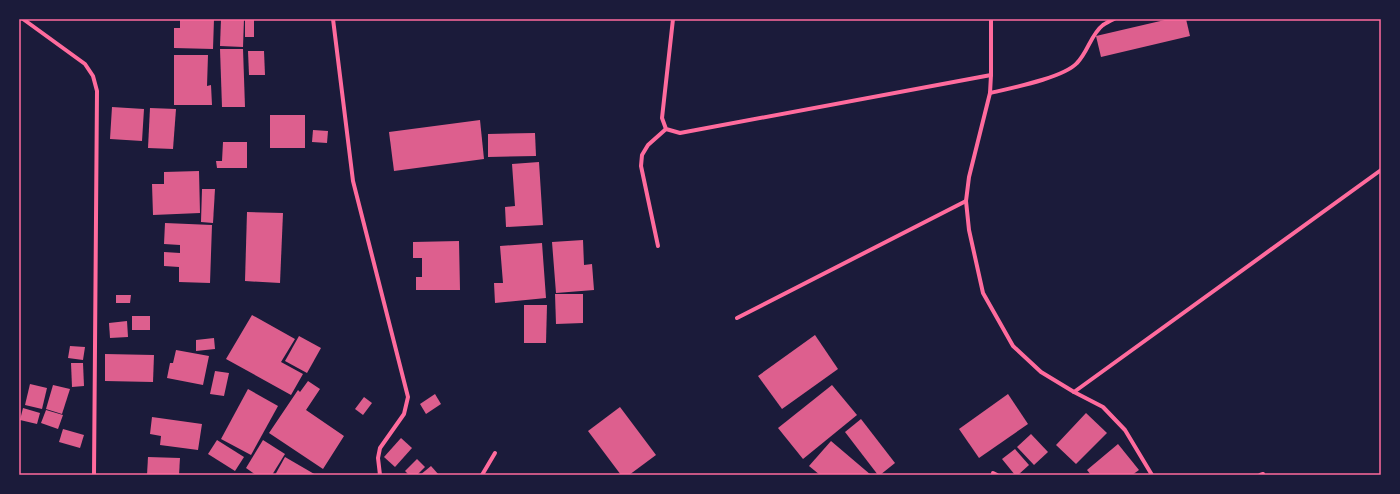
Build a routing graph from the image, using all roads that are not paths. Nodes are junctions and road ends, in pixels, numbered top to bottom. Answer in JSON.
{"nodes":[{"id":1,"x":22,"y":19,"type":"edge"},
{"id":2,"x":333,"y":19,"type":"edge"},
{"id":3,"x":673,"y":19,"type":"edge"},
{"id":4,"x":991,"y":19,"type":"edge"},
{"id":5,"x":1114,"y":19,"type":"edge"},
{"id":6,"x":991,"y":75,"type":"junction"},
{"id":7,"x":990,"y":93,"type":"junction"},
{"id":8,"x":666,"y":129,"type":"junction"},
{"id":9,"x":1381,"y":170,"type":"edge"},
{"id":10,"x":966,"y":201,"type":"junction"},
{"id":11,"x":658,"y":246,"type":"dead end"},
{"id":12,"x":737,"y":318,"type":"dead end"},
{"id":13,"x":1074,"y":392,"type":"junction"},
{"id":14,"x":495,"y":453,"type":"dead end"},
{"id":15,"x":94,"y":475,"type":"edge"},
{"id":16,"x":380,"y":475,"type":"edge"},
{"id":17,"x":482,"y":475,"type":"edge"},
{"id":18,"x":1152,"y":475,"type":"edge"}],
"edges":[{"from":1,"to":15,"type":"street"},
{"from":2,"to":16,"type":"street"},
{"from":3,"to":8,"type":"street"},
{"from":4,"to":6,"type":"street"},
{"from":5,"to":7,"type":"street"},
{"from":6,"to":7,"type":"street"},
{"from":6,"to":8,"type":"street"},
{"from":7,"to":10,"type":"street"},
{"from":8,"to":11,"type":"street"},
{"from":9,"to":13,"type":"street"},
{"from":10,"to":12,"type":"street"},
{"from":10,"to":13,"type":"street"},
{"from":13,"to":18,"type":"street"},
{"from":14,"to":17,"type":"street"}]}
